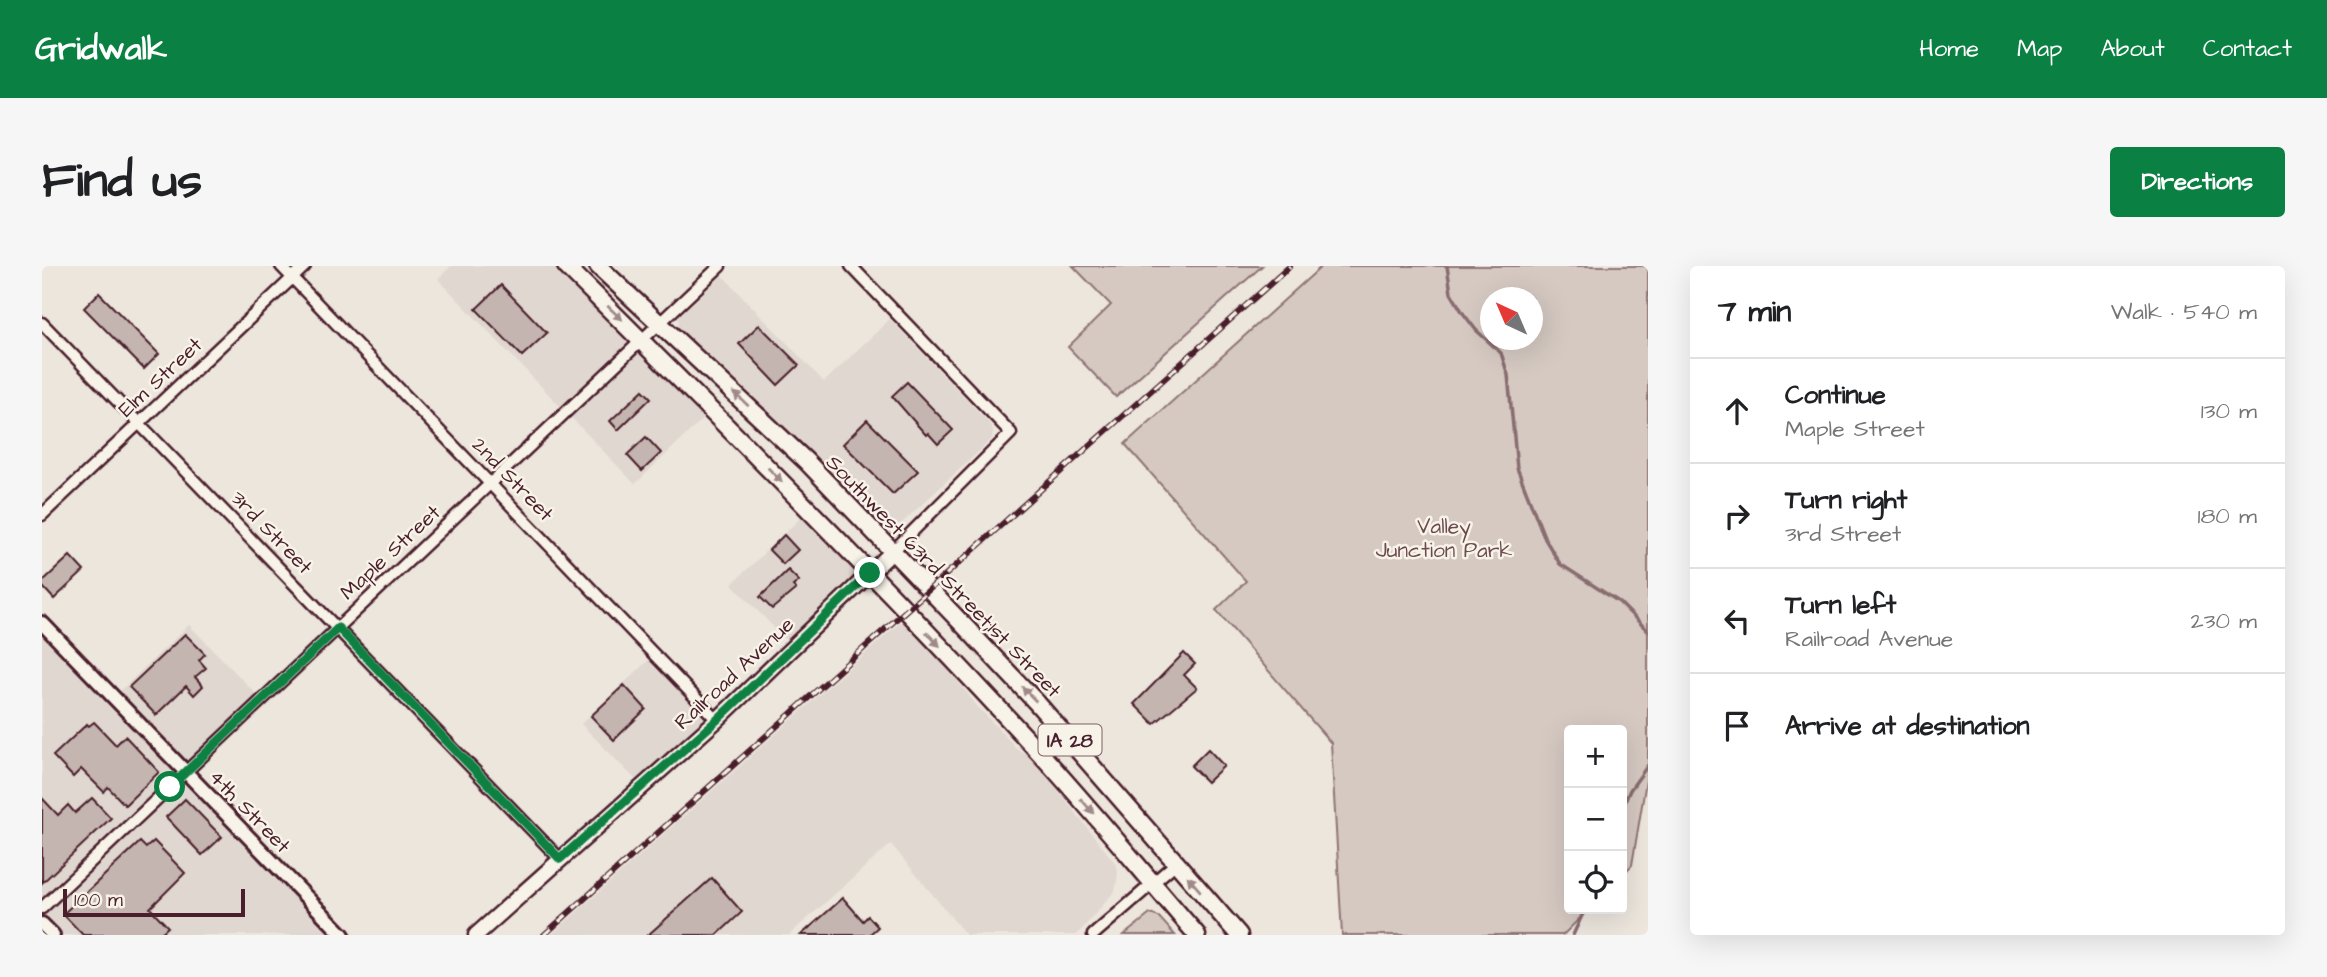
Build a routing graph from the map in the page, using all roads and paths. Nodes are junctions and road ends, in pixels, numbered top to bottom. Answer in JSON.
{"nodes":[{"id":1,"x":281,"y":266,"type":"edge"},
{"id":2,"x":305,"y":266,"type":"edge"},
{"id":3,"x":566,"y":266,"type":"edge"},
{"id":4,"x":598,"y":266,"type":"edge"},
{"id":5,"x":720,"y":266,"type":"edge"},
{"id":6,"x":850,"y":266,"type":"edge"},
{"id":7,"x":293,"y":278,"type":"junction"},
{"id":8,"x":42,"y":323,"type":"edge"},
{"id":9,"x":659,"y":324,"type":"junction"},
{"id":10,"x":643,"y":339,"type":"junction"},
{"id":11,"x":139,"y":423,"type":"junction"},
{"id":12,"x":491,"y":483,"type":"junction"},
{"id":13,"x":42,"y":515,"type":"edge"},
{"id":14,"x":892,"y":552,"type":"junction"},
{"id":15,"x":870,"y":573,"type":"junction"},
{"id":16,"x":42,"y":623,"type":"edge"},
{"id":17,"x":338,"y":628,"type":"junction"},
{"id":18,"x":717,"y":720,"type":"junction"},
{"id":19,"x":186,"y":772,"type":"junction"},
{"id":20,"x":560,"y":859,"type":"junction"},
{"id":21,"x":1176,"y":863,"type":"junction"},
{"id":22,"x":1152,"y":884,"type":"junction"},
{"id":23,"x":42,"y":908,"type":"edge"},
{"id":24,"x":42,"y":924,"type":"edge"},
{"id":25,"x":52,"y":935,"type":"edge"},
{"id":26,"x":343,"y":935,"type":"edge"},
{"id":27,"x":476,"y":935,"type":"edge"},
{"id":28,"x":1093,"y":935,"type":"edge"},
{"id":29,"x":1197,"y":935,"type":"edge"},
{"id":30,"x":1239,"y":935,"type":"edge"}],
"edges":[{"from":1,"to":7,"type":"street","name":"2nd Street"},
{"from":2,"to":7,"type":"street","name":"Elm Street"},
{"from":3,"to":10,"type":"main road","number":"IA 28","one_way":true},
{"from":4,"to":9,"type":"main road","name":"Southwest 63rd Street;1st Street","number":"IA 28"},
{"from":5,"to":9,"type":"street","name":"Maple Street"},
{"from":6,"to":14,"type":"street","name":"Railroad Avenue"},
{"from":7,"to":11,"type":"street","name":"Elm Street"},
{"from":7,"to":12,"type":"street","name":"2nd Street"},
{"from":8,"to":11,"type":"street","name":"3rd Street"},
{"from":9,"to":10,"type":"street","name":"Maple Street"},
{"from":14,"to":9,"type":"main road","name":"Southwest 63rd Street;1st Street","number":"IA 28","one_way":true},
{"from":10,"to":12,"type":"street","name":"Maple Street"},
{"from":10,"to":15,"type":"main road","number":"IA 28","one_way":true},
{"from":11,"to":13,"type":"street","name":"Elm Street"},
{"from":11,"to":17,"type":"street","name":"3rd Street"},
{"from":12,"to":17,"type":"street","name":"Maple Street"},
{"from":12,"to":18,"type":"street","name":"2nd Street"},
{"from":14,"to":15,"type":"main road","name":"Railroad Avenue"},
{"from":21,"to":14,"type":"main road","name":"Southwest 63rd Street;1st Street","number":"IA 28","one_way":true},
{"from":15,"to":18,"type":"main road","name":"Railroad Avenue"},
{"from":15,"to":22,"type":"main road","number":"IA 28","one_way":true},
{"from":16,"to":19,"type":"street","name":"4th Street"},
{"from":17,"to":19,"type":"street","name":"Maple Street"},
{"from":17,"to":20,"type":"street","name":"3rd Street"},
{"from":18,"to":20,"type":"main road","name":"Railroad Avenue"},
{"from":19,"to":23,"type":"street","name":"Maple Street"},
{"from":19,"to":26,"type":"street","name":"4th Street"},
{"from":20,"to":27,"type":"main road","name":"Railroad Avenue"},
{"from":21,"to":22,"type":"street"},
{"from":30,"to":21,"type":"main road","name":"Southwest 63rd Street;1st Street","number":"IA 28","one_way":true},
{"from":22,"to":28,"type":"street"},
{"from":22,"to":29,"type":"main road","number":"IA 28"},
{"from":24,"to":25,"type":"street"}]}
